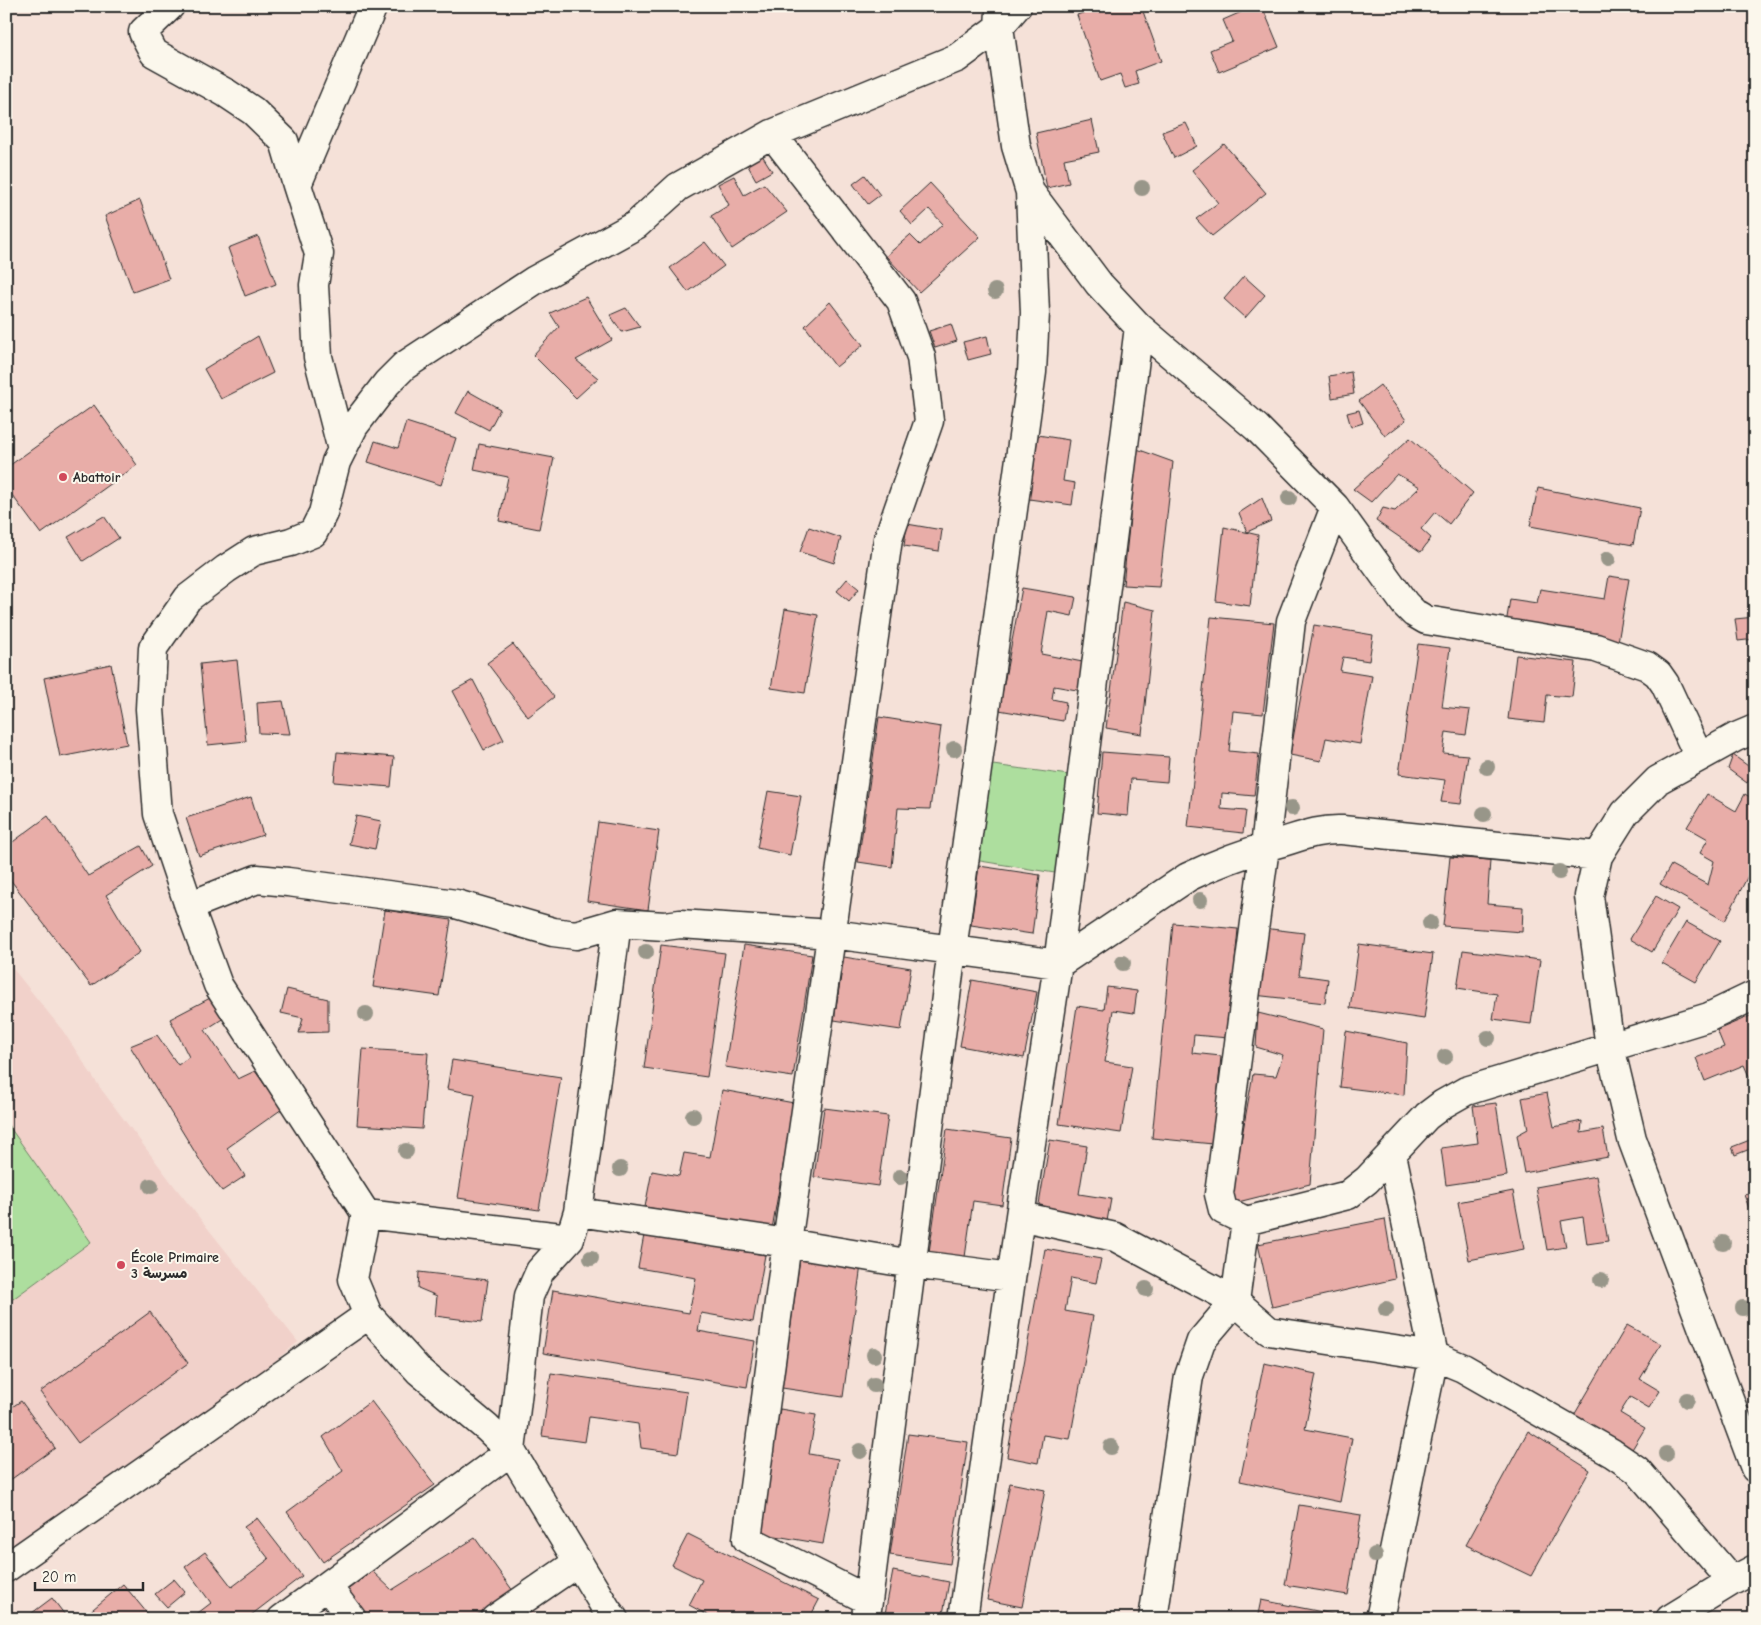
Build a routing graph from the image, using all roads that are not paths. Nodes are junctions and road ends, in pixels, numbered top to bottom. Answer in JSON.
{"nodes":[{"id":1,"x":170,"y":6,"type":"edge"},
{"id":2,"x":372,"y":6,"type":"edge"},
{"id":3,"x":1017,"y":6,"type":"edge"},
{"id":4,"x":1000,"y":16,"type":"edge"},
{"id":5,"x":772,"y":134,"type":"junction"},
{"id":6,"x":297,"y":184,"type":"junction"},
{"id":7,"x":1030,"y":192,"type":"junction"},
{"id":8,"x":1139,"y":327,"type":"junction"},
{"id":9,"x":342,"y":450,"type":"junction"},
{"id":10,"x":1335,"y":507,"type":"junction"},
{"id":11,"x":1755,"y":729,"type":"edge"},
{"id":12,"x":1699,"y":757,"type":"junction"},
{"id":13,"x":1265,"y":847,"type":"junction"},
{"id":14,"x":1598,"y":856,"type":"junction"},
{"id":15,"x":189,"y":906,"type":"junction"},
{"id":16,"x":617,"y":923,"type":"junction"},
{"id":17,"x":832,"y":934,"type":"junction"},
{"id":18,"x":952,"y":950,"type":"junction"},
{"id":19,"x":1058,"y":964,"type":"junction"},
{"id":20,"x":1755,"y":995,"type":"edge"},
{"id":21,"x":1610,"y":1047,"type":"junction"},
{"id":22,"x":1392,"y":1154,"type":"junction"},
{"id":23,"x":578,"y":1212,"type":"junction"},
{"id":24,"x":366,"y":1214,"type":"junction"},
{"id":25,"x":1020,"y":1216,"type":"junction"},
{"id":26,"x":1246,"y":1220,"type":"junction"},
{"id":27,"x":570,"y":1238,"type":"junction"},
{"id":28,"x":787,"y":1243,"type":"junction"},
{"id":29,"x":912,"y":1264,"type":"junction"},
{"id":30,"x":1011,"y":1277,"type":"junction"},
{"id":31,"x":1235,"y":1301,"type":"junction"},
{"id":32,"x":368,"y":1315,"type":"junction"},
{"id":33,"x":1434,"y":1356,"type":"junction"},
{"id":34,"x":511,"y":1451,"type":"junction"},
{"id":35,"x":1755,"y":1468,"type":"edge"},
{"id":36,"x":578,"y":1562,"type":"junction"},
{"id":37,"x":6,"y":1568,"type":"edge"},
{"id":38,"x":1744,"y":1575,"type":"edge"},
{"id":39,"x":327,"y":1586,"type":"junction"},
{"id":40,"x":867,"y":1609,"type":"edge"},
{"id":41,"x":282,"y":1619,"type":"edge"},
{"id":42,"x":352,"y":1619,"type":"edge"},
{"id":43,"x":495,"y":1619,"type":"edge"},
{"id":44,"x":614,"y":1619,"type":"edge"},
{"id":45,"x":963,"y":1619,"type":"edge"},
{"id":46,"x":1153,"y":1619,"type":"edge"},
{"id":47,"x":1380,"y":1619,"type":"edge"},
{"id":48,"x":1670,"y":1619,"type":"edge"}],
"edges":[{"from":1,"to":6,"type":"street"},
{"from":2,"to":6,"type":"street"},
{"from":3,"to":4,"type":"street"},
{"from":4,"to":5,"type":"street"},
{"from":4,"to":7,"type":"street"},
{"from":5,"to":9,"type":"street"},
{"from":5,"to":17,"type":"street"},
{"from":6,"to":9,"type":"street"},
{"from":7,"to":8,"type":"street"},
{"from":7,"to":18,"type":"street"},
{"from":8,"to":10,"type":"street"},
{"from":8,"to":19,"type":"street"},
{"from":9,"to":15,"type":"street"},
{"from":10,"to":12,"type":"street"},
{"from":10,"to":13,"type":"street"},
{"from":11,"to":12,"type":"street"},
{"from":12,"to":14,"type":"street"},
{"from":13,"to":14,"type":"street"},
{"from":13,"to":19,"type":"street"},
{"from":13,"to":26,"type":"street"},
{"from":14,"to":21,"type":"street"},
{"from":15,"to":16,"type":"street"},
{"from":15,"to":24,"type":"street"},
{"from":16,"to":17,"type":"street"},
{"from":16,"to":23,"type":"street"},
{"from":17,"to":18,"type":"street"},
{"from":17,"to":28,"type":"street"},
{"from":18,"to":19,"type":"street"},
{"from":18,"to":29,"type":"street"},
{"from":19,"to":25,"type":"street"},
{"from":20,"to":21,"type":"street"},
{"from":21,"to":22,"type":"street"},
{"from":21,"to":35,"type":"street"},
{"from":22,"to":26,"type":"street"},
{"from":22,"to":33,"type":"street"},
{"from":23,"to":27,"type":"street"},
{"from":23,"to":28,"type":"street"},
{"from":24,"to":27,"type":"street"},
{"from":24,"to":32,"type":"street"},
{"from":25,"to":30,"type":"street"},
{"from":25,"to":31,"type":"street"},
{"from":26,"to":31,"type":"street"},
{"from":27,"to":34,"type":"street"},
{"from":28,"to":29,"type":"street"},
{"from":28,"to":40,"type":"street"},
{"from":29,"to":30,"type":"street"},
{"from":29,"to":40,"type":"street"},
{"from":30,"to":45,"type":"street"},
{"from":31,"to":33,"type":"street"},
{"from":31,"to":46,"type":"street"},
{"from":32,"to":34,"type":"street"},
{"from":32,"to":37,"type":"street"},
{"from":33,"to":38,"type":"street"},
{"from":33,"to":47,"type":"street"},
{"from":34,"to":36,"type":"street"},
{"from":34,"to":39,"type":"street"},
{"from":36,"to":43,"type":"street"},
{"from":36,"to":44,"type":"street"},
{"from":38,"to":48,"type":"street"},
{"from":39,"to":41,"type":"street"},
{"from":39,"to":42,"type":"street"}]}
